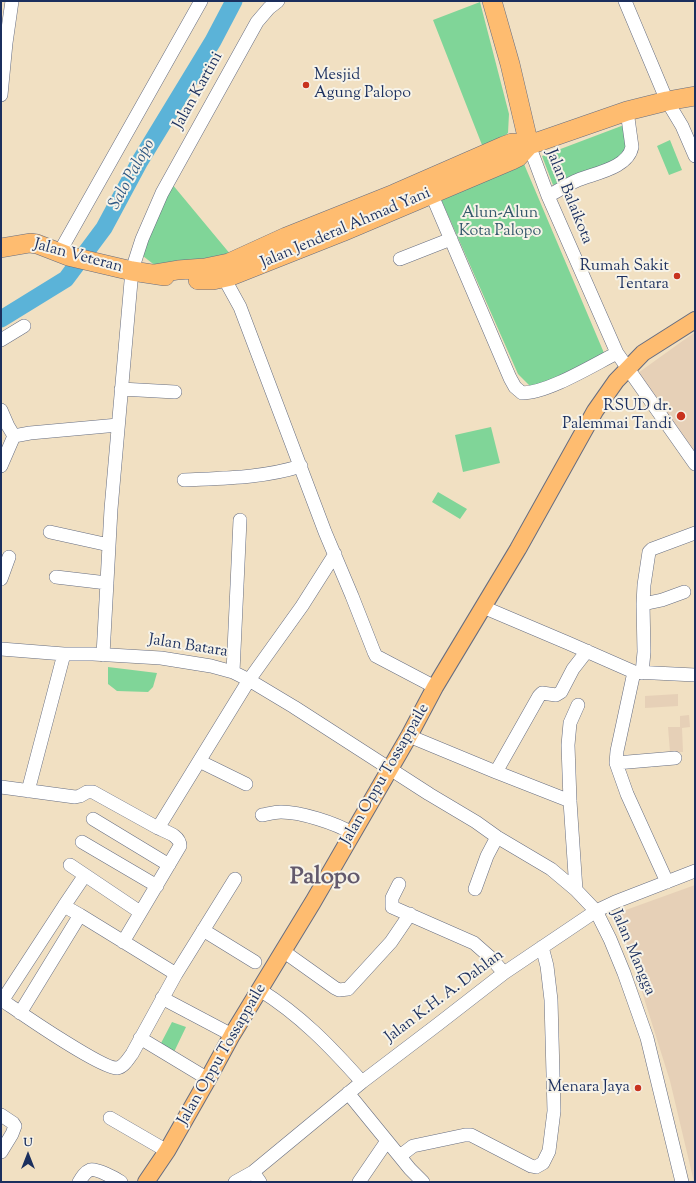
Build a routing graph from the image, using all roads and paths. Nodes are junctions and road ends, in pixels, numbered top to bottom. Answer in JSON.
{"nodes":[{"id":1,"x":12,"y":1,"type":"edge"},
{"id":2,"x":201,"y":1,"type":"edge"},
{"id":3,"x":278,"y":1,"type":"edge"},
{"id":4,"x":492,"y":1,"type":"edge"},
{"id":5,"x":625,"y":1,"type":"edge"},
{"id":6,"x":1,"y":95,"type":"edge"},
{"id":7,"x":695,"y":96,"type":"edge"},
{"id":8,"x":667,"y":101,"type":"junction"},
{"id":9,"x":627,"y":111,"type":"junction"},
{"id":10,"x":529,"y":145,"type":"junction"},
{"id":11,"x":695,"y":156,"type":"edge"},
{"id":12,"x":431,"y":193,"type":"junction"},
{"id":13,"x":548,"y":196,"type":"junction"},
{"id":14,"x":397,"y":201,"type":"junction"},
{"id":15,"x":451,"y":239,"type":"junction"},
{"id":16,"x":288,"y":244,"type":"junction"},
{"id":17,"x":1,"y":248,"type":"edge"},
{"id":18,"x":64,"y":255,"type":"junction"},
{"id":19,"x":400,"y":259,"type":"dead end"},
{"id":20,"x":132,"y":271,"type":"junction"},
{"id":21,"x":154,"y":274,"type":"junction"},
{"id":22,"x":224,"y":278,"type":"junction"},
{"id":23,"x":695,"y":320,"type":"edge"},
{"id":24,"x":24,"y":326,"type":"dead end"},
{"id":25,"x":1,"y":340,"type":"edge"},
{"id":26,"x":617,"y":353,"type":"junction"},
{"id":27,"x":627,"y":369,"type":"junction"},
{"id":28,"x":121,"y":389,"type":"junction"},
{"id":29,"x":175,"y":392,"type":"dead end"},
{"id":30,"x":1,"y":410,"type":"edge"},
{"id":31,"x":118,"y":425,"type":"junction"},
{"id":32,"x":8,"y":429,"type":"edge"},
{"id":33,"x":695,"y":464,"type":"edge"},
{"id":34,"x":1,"y":466,"type":"edge"},
{"id":35,"x":301,"y":466,"type":"junction"},
{"id":36,"x":184,"y":480,"type":"dead end"},
{"id":37,"x":240,"y":520,"type":"dead end"},
{"id":38,"x":50,"y":532,"type":"dead end"},
{"id":39,"x":695,"y":533,"type":"edge"},
{"id":40,"x":110,"y":545,"type":"junction"},
{"id":41,"x":335,"y":554,"type":"junction"},
{"id":42,"x":9,"y":557,"type":"dead end"},
{"id":43,"x":56,"y":577,"type":"dead end"},
{"id":44,"x":1,"y":580,"type":"edge"},
{"id":45,"x":107,"y":583,"type":"junction"},
{"id":46,"x":684,"y":592,"type":"dead end"},
{"id":47,"x":643,"y":604,"type":"junction"},
{"id":48,"x":483,"y":607,"type":"junction"},
{"id":49,"x":1,"y":649,"type":"edge"},
{"id":50,"x":587,"y":651,"type":"junction"},
{"id":51,"x":64,"y":654,"type":"junction"},
{"id":52,"x":103,"y":655,"type":"junction"},
{"id":53,"x":233,"y":672,"type":"junction"},
{"id":54,"x":638,"y":672,"type":"junction"},
{"id":55,"x":695,"y":675,"type":"edge"},
{"id":56,"x":249,"y":680,"type":"junction"},
{"id":57,"x":435,"y":687,"type":"junction"},
{"id":58,"x":578,"y":705,"type":"dead end"},
{"id":59,"x":409,"y":736,"type":"junction"},
{"id":60,"x":675,"y":758,"type":"dead end"},
{"id":61,"x":199,"y":761,"type":"junction"},
{"id":62,"x":616,"y":763,"type":"junction"},
{"id":63,"x":390,"y":768,"type":"junction"},
{"id":64,"x":496,"y":772,"type":"junction"},
{"id":65,"x":246,"y":784,"type":"dead end"},
{"id":66,"x":1,"y":787,"type":"edge"},
{"id":67,"x":28,"y":791,"type":"junction"},
{"id":68,"x":570,"y":801,"type":"junction"},
{"id":69,"x":262,"y":815,"type":"dead end"},
{"id":70,"x":93,"y":819,"type":"dead end"},
{"id":71,"x":158,"y":828,"type":"junction"},
{"id":72,"x":352,"y":833,"type":"junction"},
{"id":73,"x":497,"y":837,"type":"junction"},
{"id":74,"x":82,"y":842,"type":"dead end"},
{"id":75,"x":70,"y":865,"type":"dead end"},
{"id":76,"x":169,"y":865,"type":"junction"},
{"id":77,"x":695,"y":871,"type":"edge"},
{"id":78,"x":85,"y":875,"type":"junction"},
{"id":79,"x":235,"y":879,"type":"dead end"},
{"id":80,"x":667,"y":882,"type":"junction"},
{"id":81,"x":399,"y":884,"type":"dead end"},
{"id":82,"x":157,"y":886,"type":"junction"},
{"id":83,"x":475,"y":889,"type":"dead end"},
{"id":84,"x":576,"y":890,"type":"junction"},
{"id":85,"x":64,"y":906,"type":"junction"},
{"id":86,"x":596,"y":911,"type":"junction"},
{"id":87,"x":140,"y":912,"type":"junction"},
{"id":88,"x":410,"y":914,"type":"junction"},
{"id":89,"x":80,"y":915,"type":"junction"},
{"id":90,"x":202,"y":930,"type":"junction"},
{"id":91,"x":123,"y":942,"type":"junction"},
{"id":92,"x":542,"y":947,"type":"junction"},
{"id":93,"x":283,"y":951,"type":"junction"},
{"id":94,"x":254,"y":962,"type":"dead end"},
{"id":95,"x":504,"y":972,"type":"junction"},
{"id":96,"x":176,"y":974,"type":"junction"},
{"id":97,"x":260,"y":990,"type":"junction"},
{"id":98,"x":162,"y":998,"type":"junction"},
{"id":99,"x":20,"y":1013,"type":"junction"},
{"id":100,"x":232,"y":1035,"type":"junction"},
{"id":101,"x":140,"y":1038,"type":"junction"},
{"id":102,"x":208,"y":1080,"type":"junction"},
{"id":103,"x":362,"y":1082,"type":"junction"},
{"id":104,"x":348,"y":1093,"type":"junction"},
{"id":105,"x":1,"y":1115,"type":"edge"},
{"id":106,"x":110,"y":1118,"type":"dead end"},
{"id":107,"x":387,"y":1141,"type":"junction"},
{"id":108,"x":166,"y":1151,"type":"junction"},
{"id":109,"x":1,"y":1152,"type":"edge"},
{"id":110,"x":400,"y":1156,"type":"junction"},
{"id":111,"x":256,"y":1177,"type":"edge"},
{"id":112,"x":79,"y":1182,"type":"edge"},
{"id":113,"x":121,"y":1182,"type":"edge"},
{"id":114,"x":146,"y":1182,"type":"edge"},
{"id":115,"x":235,"y":1182,"type":"edge"},
{"id":116,"x":359,"y":1182,"type":"edge"},
{"id":117,"x":423,"y":1182,"type":"edge"},
{"id":118,"x":682,"y":1182,"type":"edge"}],
"edges":[{"from":1,"to":6,"type":"street"},
{"from":2,"to":18,"type":"street"},
{"from":3,"to":20,"type":"street","name":"Jalan Kartini"},
{"from":4,"to":10,"type":"highway"},
{"from":5,"to":8,"type":"street"},
{"from":7,"to":8,"type":"highway","name":"Jalan Jenderal Ahmad Yani"},
{"from":8,"to":9,"type":"highway","name":"Jalan Jenderal Ahmad Yani"},
{"from":8,"to":11,"type":"street"},
{"from":9,"to":10,"type":"highway","name":"Jalan Jenderal Ahmad Yani"},
{"from":9,"to":13,"type":"street"},
{"from":10,"to":12,"type":"highway","name":"Jalan Jenderal Ahmad Yani"},
{"from":10,"to":13,"type":"street","name":"Jalan Balaikota"},
{"from":10,"to":14,"type":"highway","name":"Jalan Jenderal Ahmad Yani"},
{"from":12,"to":14,"type":"highway","name":"Jalan Jenderal Ahmad Yani"},
{"from":12,"to":15,"type":"street"},
{"from":13,"to":26,"type":"street","name":"Jalan Balaikota"},
{"from":14,"to":16,"type":"highway","name":"Jalan Jenderal Ahmad Yani"},
{"from":15,"to":19,"type":"street"},
{"from":15,"to":26,"type":"street"},
{"from":16,"to":21,"type":"highway","name":"Jalan Jenderal Ahmad Yani"},
{"from":16,"to":22,"type":"highway","name":"Jalan Jenderal Ahmad Yani"},
{"from":17,"to":18,"type":"highway","name":"Jalan Veteran"},
{"from":18,"to":20,"type":"highway","name":"Jalan Veteran"},
{"from":20,"to":21,"type":"highway","name":"Jalan Jenderal Ahmad Yani"},
{"from":20,"to":28,"type":"street","name":"Jalan Kartini"},
{"from":21,"to":22,"type":"highway","name":"Jalan Jenderal Ahmad Yani"},
{"from":22,"to":35,"type":"street"},
{"from":23,"to":27,"type":"main road","name":"Jalan Oppu Tossappaile"},
{"from":24,"to":25,"type":"street"},
{"from":26,"to":27,"type":"street","name":"Jalan Balaikota"},
{"from":27,"to":33,"type":"street","name":"Jalan Balaikota"},
{"from":27,"to":48,"type":"main road","name":"Jalan Oppu Tossappaile"},
{"from":28,"to":29,"type":"street"},
{"from":28,"to":31,"type":"street","name":"Jalan Kartini"},
{"from":30,"to":32,"type":"street"},
{"from":31,"to":32,"type":"street"},
{"from":31,"to":40,"type":"street","name":"Jalan Kartini"},
{"from":32,"to":34,"type":"street"},
{"from":35,"to":36,"type":"street"},
{"from":35,"to":41,"type":"street"},
{"from":37,"to":53,"type":"street"},
{"from":38,"to":40,"type":"street"},
{"from":39,"to":47,"type":"street"},
{"from":40,"to":45,"type":"street","name":"Jalan Kartini"},
{"from":41,"to":56,"type":"street"},
{"from":41,"to":57,"type":"street"},
{"from":42,"to":44,"type":"street"},
{"from":43,"to":45,"type":"street"},
{"from":45,"to":52,"type":"street","name":"Jalan Kartini"},
{"from":46,"to":47,"type":"street"},
{"from":47,"to":54,"type":"street"},
{"from":48,"to":50,"type":"street"},
{"from":48,"to":57,"type":"main road","name":"Jalan Oppu Tossappaile"},
{"from":49,"to":51,"type":"street","name":"Jalan Batara"},
{"from":50,"to":54,"type":"street"},
{"from":50,"to":64,"type":"street"},
{"from":51,"to":52,"type":"street","name":"Jalan Batara"},
{"from":51,"to":67,"type":"street"},
{"from":52,"to":53,"type":"street","name":"Jalan Batara"},
{"from":53,"to":56,"type":"street","name":"Jalan Batara"},
{"from":54,"to":55,"type":"street"},
{"from":54,"to":62,"type":"street"},
{"from":56,"to":61,"type":"street"},
{"from":56,"to":63,"type":"street","name":"Jalan Batara"},
{"from":57,"to":59,"type":"main road","name":"Jalan Oppu Tossappaile"},
{"from":58,"to":68,"type":"street"},
{"from":59,"to":63,"type":"main road","name":"Jalan Oppu Tossappaile"},
{"from":59,"to":64,"type":"street"},
{"from":60,"to":62,"type":"street"},
{"from":61,"to":65,"type":"street"},
{"from":61,"to":71,"type":"street"},
{"from":62,"to":80,"type":"street"},
{"from":63,"to":72,"type":"main road","name":"Jalan Oppu Tossappaile"},
{"from":63,"to":73,"type":"street","name":"Jalan Mangga"},
{"from":64,"to":68,"type":"street"},
{"from":66,"to":67,"type":"street"},
{"from":67,"to":71,"type":"street"},
{"from":68,"to":84,"type":"street"},
{"from":69,"to":72,"type":"street"},
{"from":70,"to":76,"type":"street"},
{"from":71,"to":76,"type":"street"},
{"from":72,"to":93,"type":"main road","name":"Jalan Oppu Tossappaile"},
{"from":73,"to":83,"type":"street"},
{"from":73,"to":84,"type":"street","name":"Jalan Mangga"},
{"from":74,"to":82,"type":"street"},
{"from":75,"to":78,"type":"street"},
{"from":76,"to":82,"type":"street"},
{"from":77,"to":80,"type":"street","name":"Jalan K.H. A. Dahlan"},
{"from":78,"to":85,"type":"street"},
{"from":78,"to":87,"type":"street"},
{"from":79,"to":90,"type":"street"},
{"from":80,"to":86,"type":"street","name":"Jalan K.H. A. Dahlan"},
{"from":81,"to":88,"type":"street"},
{"from":82,"to":87,"type":"street"},
{"from":84,"to":86,"type":"street","name":"Jalan Mangga"},
{"from":85,"to":89,"type":"street"},
{"from":85,"to":99,"type":"street"},
{"from":86,"to":92,"type":"street","name":"Jalan K.H. A. Dahlan"},
{"from":86,"to":118,"type":"street","name":"Jalan Mangga"},
{"from":87,"to":91,"type":"street"},
{"from":88,"to":93,"type":"street"},
{"from":88,"to":95,"type":"street"},
{"from":89,"to":91,"type":"street"},
{"from":89,"to":99,"type":"street"},
{"from":90,"to":94,"type":"street"},
{"from":90,"to":96,"type":"street"},
{"from":91,"to":96,"type":"street"},
{"from":92,"to":95,"type":"street","name":"Jalan K.H. A. Dahlan"},
{"from":92,"to":110,"type":"street"},
{"from":93,"to":97,"type":"main road","name":"Jalan Oppu Tossappaile"},
{"from":95,"to":103,"type":"street","name":"Jalan K.H. A. Dahlan"},
{"from":96,"to":98,"type":"street"},
{"from":97,"to":100,"type":"main road","name":"Jalan Oppu Tossappaile"},
{"from":97,"to":103,"type":"street"},
{"from":98,"to":100,"type":"street"},
{"from":98,"to":101,"type":"street"},
{"from":99,"to":101,"type":"street"},
{"from":100,"to":102,"type":"main road","name":"Jalan Oppu Tossappaile"},
{"from":101,"to":102,"type":"street"},
{"from":102,"to":108,"type":"main road","name":"Jalan Oppu Tossappaile"},
{"from":103,"to":104,"type":"street","name":"Jalan K.H. A. Dahlan"},
{"from":104,"to":107,"type":"street"},
{"from":104,"to":111,"type":"street","name":"Jalan K.H. A. Dahlan"},
{"from":105,"to":109,"type":"street"},
{"from":106,"to":108,"type":"street"},
{"from":107,"to":110,"type":"street"},
{"from":107,"to":116,"type":"street"},
{"from":108,"to":114,"type":"main road","name":"Jalan Oppu Tossappaile"},
{"from":110,"to":117,"type":"street"},
{"from":111,"to":115,"type":"street","name":"Jalan K.H. A. Dahlan"},
{"from":112,"to":113,"type":"street"}]}
